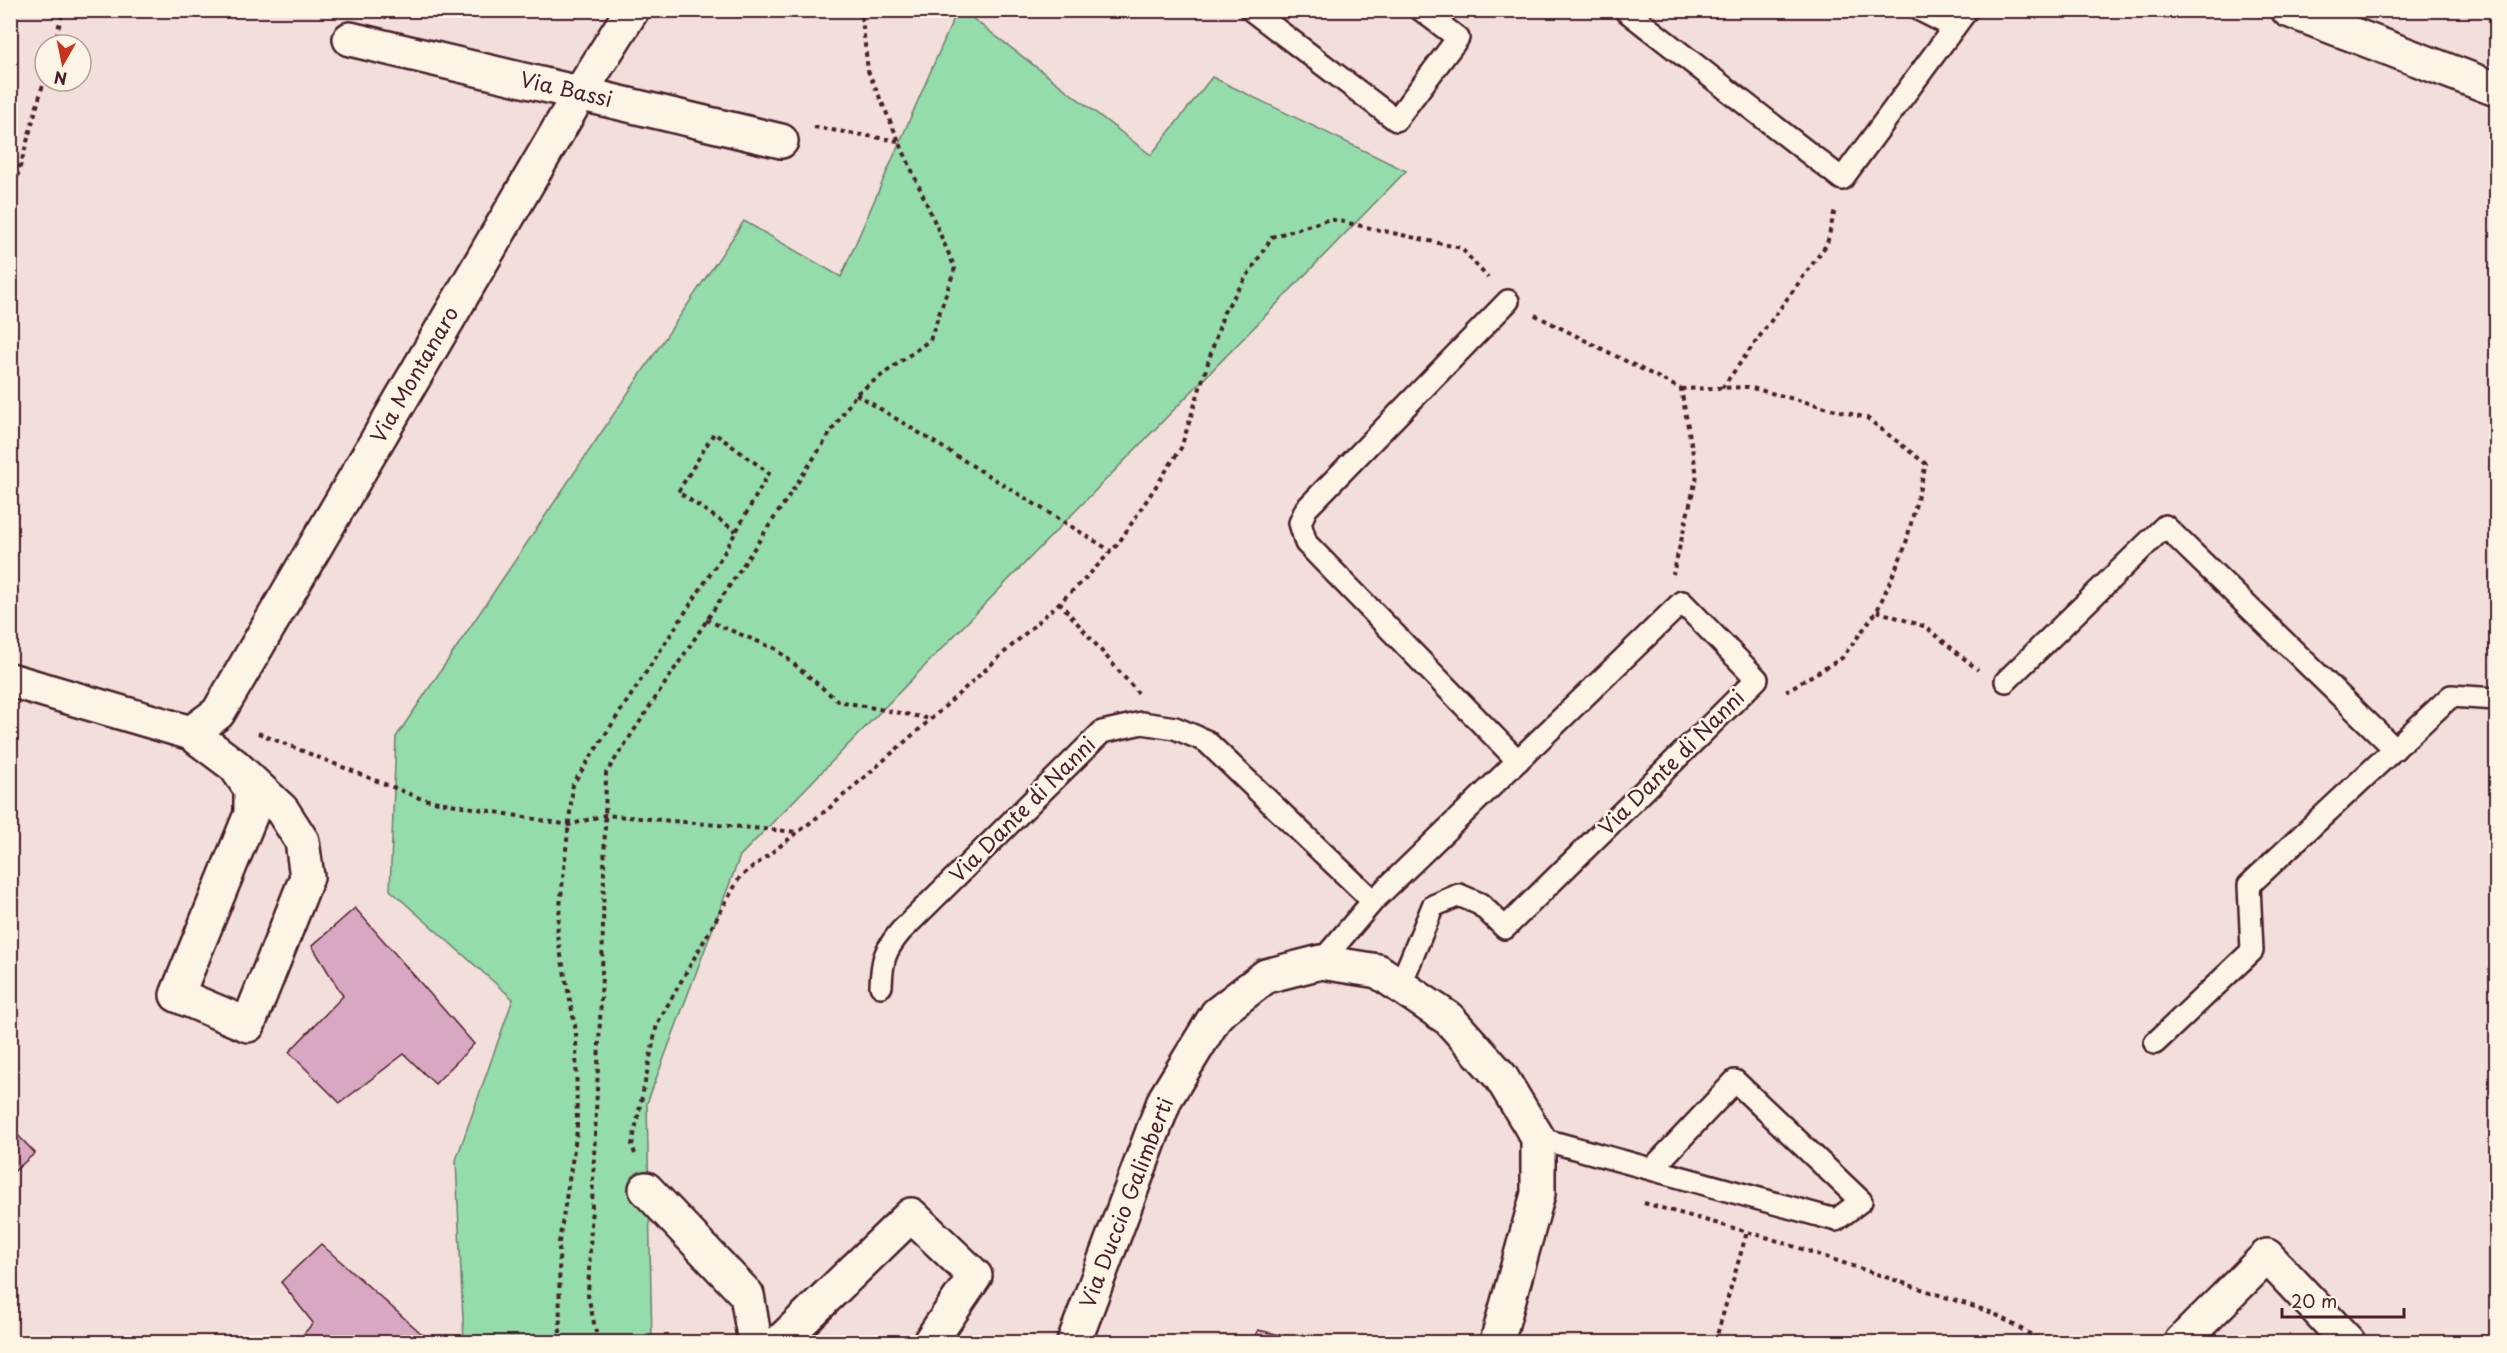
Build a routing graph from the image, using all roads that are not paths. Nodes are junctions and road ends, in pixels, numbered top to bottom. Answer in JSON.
{"nodes":[{"id":1,"x":632,"y":10,"type":"edge"},
{"id":2,"x":1251,"y":10,"type":"edge"},
{"id":3,"x":1421,"y":10,"type":"edge"},
{"id":4,"x":1624,"y":10,"type":"edge"},
{"id":5,"x":1920,"y":10,"type":"edge"},
{"id":6,"x":2288,"y":10,"type":"edge"},
{"id":7,"x":1960,"y":19,"type":"edge"},
{"id":8,"x":350,"y":39,"type":"dead end"},
{"id":9,"x":2496,"y":89,"type":"edge"},
{"id":10,"x":580,"y":93,"type":"junction"},
{"id":11,"x":781,"y":141,"type":"road end"},
{"id":12,"x":1508,"y":301,"type":"road end"},
{"id":13,"x":10,"y":680,"type":"edge"},
{"id":14,"x":2006,"y":681,"type":"road end"},
{"id":15,"x":2496,"y":699,"type":"edge"},
{"id":16,"x":191,"y":733,"type":"junction"},
{"id":17,"x":2395,"y":749,"type":"junction"},
{"id":18,"x":1518,"y":761,"type":"junction"},
{"id":19,"x":235,"y":766,"type":"junction"},
{"id":20,"x":1373,"y":901,"type":"junction"},
{"id":21,"x":1321,"y":962,"type":"junction"},
{"id":22,"x":881,"y":986,"type":"dead end"},
{"id":23,"x":1400,"y":986,"type":"junction"},
{"id":24,"x":2156,"y":1043,"type":"dead end"},
{"id":25,"x":1538,"y":1138,"type":"junction"},
{"id":26,"x":1652,"y":1169,"type":"junction"},
{"id":27,"x":646,"y":1189,"type":"road end"},
{"id":28,"x":755,"y":1342,"type":"edge"},
{"id":29,"x":780,"y":1342,"type":"edge"},
{"id":30,"x":930,"y":1342,"type":"edge"},
{"id":31,"x":1074,"y":1342,"type":"edge"},
{"id":32,"x":1497,"y":1342,"type":"edge"},
{"id":33,"x":2181,"y":1342,"type":"edge"},
{"id":34,"x":2348,"y":1342,"type":"edge"}],
"edges":[{"from":1,"to":10,"type":"street","name":"Via Montanaro"},
{"from":2,"to":3,"type":"lane"},
{"from":4,"to":7,"type":"lane"},
{"from":5,"to":7,"type":"lane"},
{"from":6,"to":9,"type":"street"},
{"from":8,"to":10,"type":"street","name":"Via Bassi"},
{"from":10,"to":11,"type":"street","name":"Via Bassi"},
{"from":10,"to":16,"type":"street","name":"Via Montanaro"},
{"from":12,"to":18,"type":"lane"},
{"from":13,"to":16,"type":"street"},
{"from":14,"to":17,"type":"lane"},
{"from":15,"to":17,"type":"lane"},
{"from":16,"to":19,"type":"street"},
{"from":17,"to":24,"type":"lane"},
{"from":18,"to":20,"type":"lane","name":"Via Dante di Nanni"},
{"from":18,"to":23,"type":"lane","name":"Via Dante di Nanni"},
{"from":19,"to":19,"type":"street"},
{"from":20,"to":21,"type":"lane","name":"Via Dante di Nanni"},
{"from":20,"to":22,"type":"lane","name":"Via Dante di Nanni"},
{"from":21,"to":23,"type":"street"},
{"from":21,"to":31,"type":"street","name":"Via Duccio Galimberti"},
{"from":23,"to":25,"type":"street"},
{"from":25,"to":26,"type":"lane"},
{"from":25,"to":32,"type":"street"},
{"from":26,"to":26,"type":"lane"},
{"from":27,"to":28,"type":"street"},
{"from":29,"to":30,"type":"street"},
{"from":33,"to":34,"type":"street"}]}
